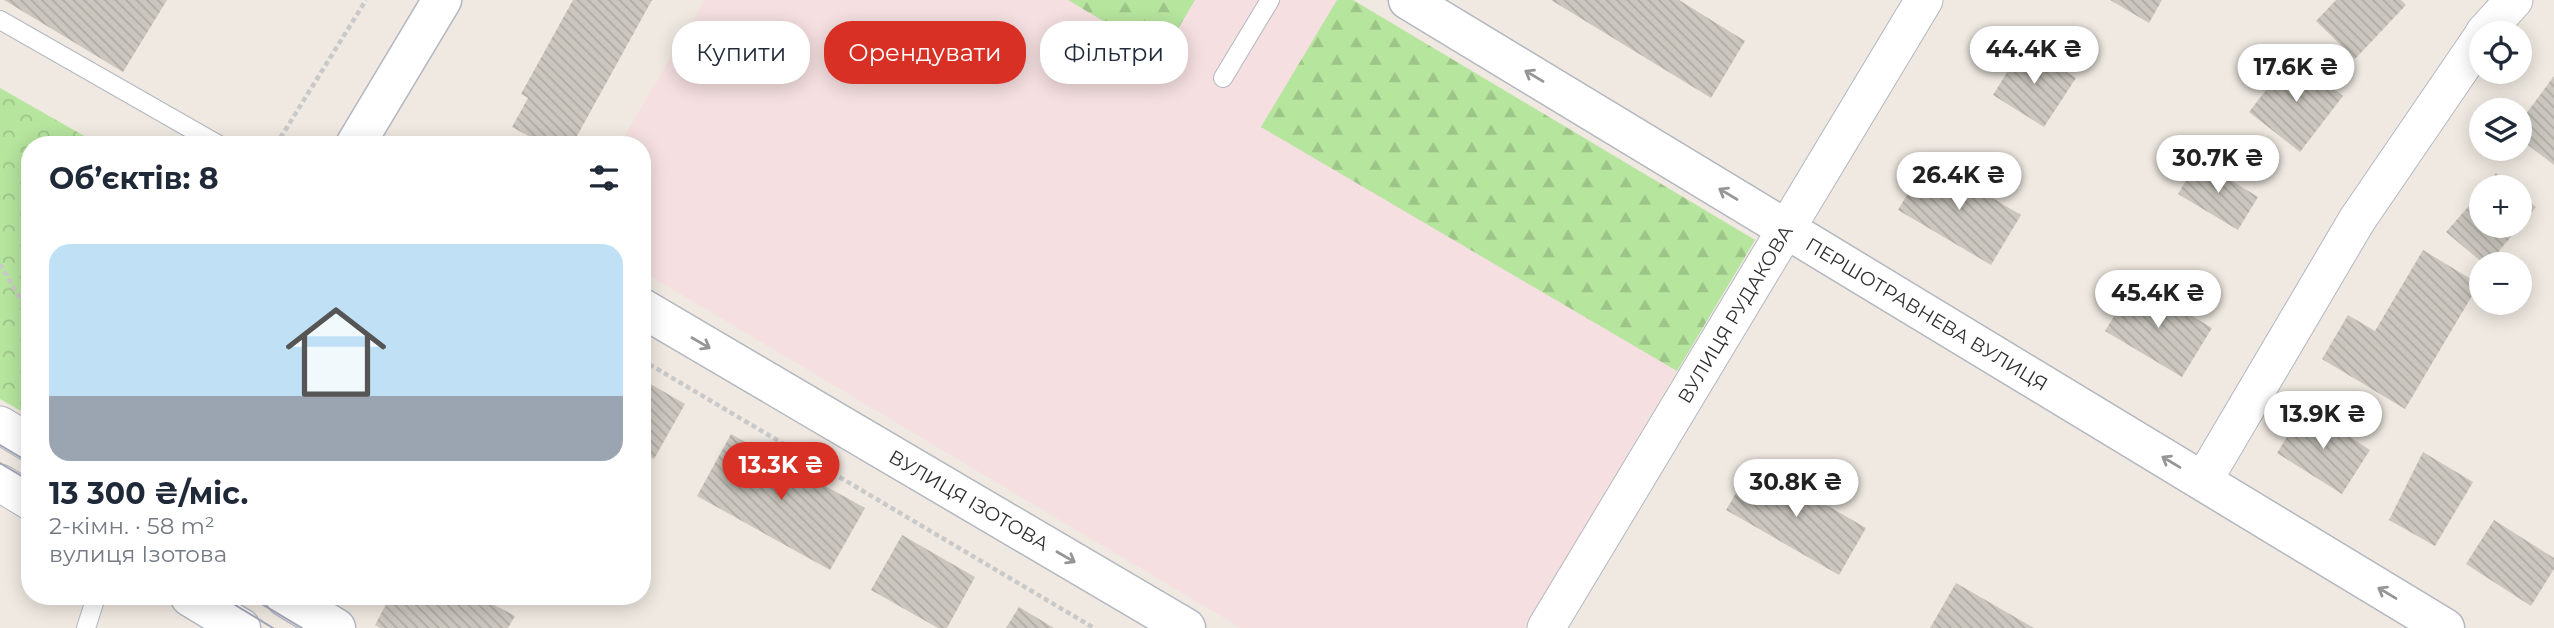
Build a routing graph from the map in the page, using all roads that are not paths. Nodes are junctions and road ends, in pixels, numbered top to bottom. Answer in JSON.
{"nodes":[{"id":1,"x":442,"y":0,"type":"edge"},
{"id":2,"x":1270,"y":0,"type":"edge"},
{"id":3,"x":1408,"y":0,"type":"edge"},
{"id":4,"x":1924,"y":0,"type":"edge"},
{"id":5,"x":2514,"y":0,"type":"edge"},
{"id":6,"x":0,"y":20,"type":"edge"},
{"id":7,"x":2495,"y":21,"type":"edge"},
{"id":8,"x":2469,"y":56,"type":"edge"},
{"id":9,"x":1223,"y":78,"type":"dead end"},
{"id":10,"x":203,"y":136,"type":"edge"},
{"id":11,"x":364,"y":136,"type":"edge"},
{"id":12,"x":1787,"y":229,"type":"junction"},
{"id":13,"x":651,"y":313,"type":"edge"},
{"id":14,"x":0,"y":425,"type":"edge"},
{"id":15,"x":21,"y":438,"type":"edge"},
{"id":16,"x":2203,"y":481,"type":"junction"},
{"id":17,"x":0,"y":483,"type":"edge"},
{"id":18,"x":21,"y":496,"type":"edge"},
{"id":19,"x":93,"y":605,"type":"edge"},
{"id":20,"x":203,"y":605,"type":"edge"},
{"id":21,"x":298,"y":605,"type":"edge"},
{"id":22,"x":86,"y":628,"type":"edge"},
{"id":23,"x":241,"y":628,"type":"edge"},
{"id":24,"x":336,"y":628,"type":"edge"},
{"id":25,"x":1186,"y":628,"type":"edge"},
{"id":26,"x":1546,"y":628,"type":"edge"},
{"id":27,"x":2445,"y":628,"type":"edge"}],
"edges":[{"from":1,"to":11,"type":"main road"},
{"from":2,"to":9,"type":"lane"},
{"from":12,"to":3,"type":"main road","name":"ПЕРШОТРАВНЕВА ВУЛИЦЯ","one_way":true},
{"from":4,"to":12,"type":"street","name":"ВУЛИЦЯ РУДАКОВА"},
{"from":5,"to":7,"type":"street"},
{"from":6,"to":10,"type":"lane"},
{"from":8,"to":16,"type":"street"},
{"from":16,"to":12,"type":"main road","name":"ПЕРШОТРАВНЕВА ВУЛИЦЯ","one_way":true},
{"from":12,"to":26,"type":"street","name":"ВУЛИЦЯ РУДАКОВА"},
{"from":13,"to":25,"type":"main road","name":"ВУЛИЦЯ ІЗОТОВА","one_way":true},
{"from":14,"to":15,"type":"street"},
{"from":27,"to":16,"type":"main road","name":"ПЕРШОТРАВНЕВА ВУЛИЦЯ","one_way":true},
{"from":17,"to":18,"type":"street"},
{"from":19,"to":22,"type":"lane"},
{"from":20,"to":23,"type":"main road"},
{"from":21,"to":24,"type":"main road"}]}
